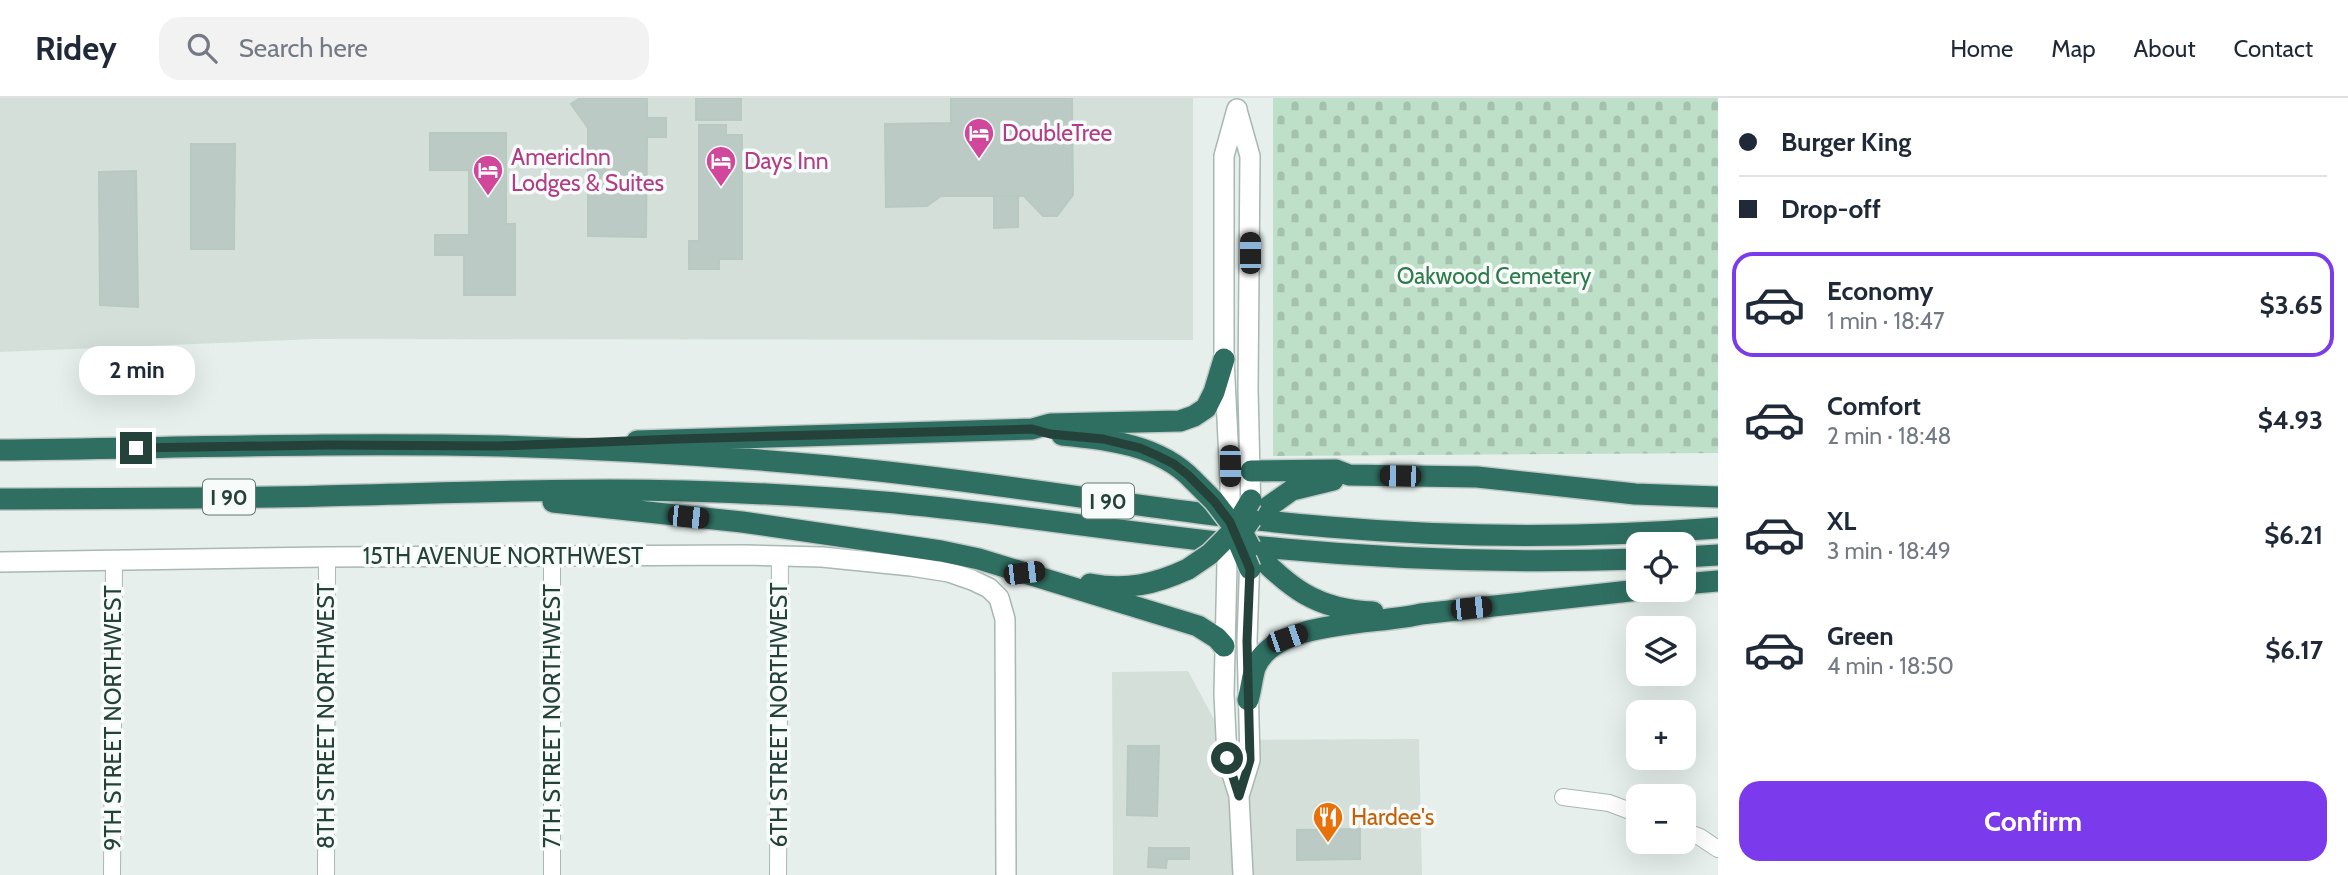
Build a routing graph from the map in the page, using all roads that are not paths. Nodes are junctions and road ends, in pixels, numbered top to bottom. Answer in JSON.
{"nodes":[{"id":1,"x":1238,"y":104,"type":"edge"},
{"id":2,"x":1224,"y":359,"type":"junction"},
{"id":3,"x":1032,"y":429,"type":"junction"},
{"id":4,"x":499,"y":446,"type":"junction"},
{"id":5,"x":0,"y":450,"type":"edge"},
{"id":6,"x":1349,"y":475,"type":"junction"},
{"id":7,"x":457,"y":493,"type":"junction"},
{"id":8,"x":1718,"y":497,"type":"edge"},
{"id":9,"x":0,"y":499,"type":"edge"},
{"id":10,"x":1242,"y":522,"type":"junction"},
{"id":11,"x":1718,"y":528,"type":"edge"},
{"id":12,"x":780,"y":555,"type":"junction"},
{"id":13,"x":1718,"y":555,"type":"edge"},
{"id":14,"x":552,"y":556,"type":"junction"},
{"id":15,"x":1696,"y":556,"type":"edge"},
{"id":16,"x":327,"y":557,"type":"junction"},
{"id":17,"x":1626,"y":559,"type":"edge"},
{"id":18,"x":114,"y":561,"type":"junction"},
{"id":19,"x":0,"y":562,"type":"edge"},
{"id":20,"x":1227,"y":563,"type":"joint"},
{"id":21,"x":1024,"y":573,"type":"junction"},
{"id":22,"x":1718,"y":581,"type":"edge"},
{"id":23,"x":1696,"y":583,"type":"edge"},
{"id":24,"x":1626,"y":591,"type":"edge"},
{"id":25,"x":1421,"y":614,"type":"junction"},
{"id":26,"x":1224,"y":646,"type":"junction"},
{"id":27,"x":1248,"y":700,"type":"junction"},
{"id":28,"x":1239,"y":796,"type":"junction"},
{"id":29,"x":1563,"y":797,"type":"dead end"},
{"id":30,"x":1626,"y":809,"type":"edge"},
{"id":31,"x":1696,"y":836,"type":"edge"},
{"id":32,"x":1718,"y":849,"type":"edge"},
{"id":33,"x":112,"y":875,"type":"edge"},
{"id":34,"x":326,"y":875,"type":"edge"},
{"id":35,"x":552,"y":875,"type":"edge"},
{"id":36,"x":778,"y":875,"type":"edge"},
{"id":37,"x":1006,"y":875,"type":"edge"},
{"id":38,"x":1243,"y":875,"type":"edge"}],
"edges":[{"from":1,"to":2,"type":"street"},
{"from":1,"to":10,"type":"street"},
{"from":2,"to":3,"type":"highway"},
{"from":2,"to":10,"type":"street"},
{"from":3,"to":4,"type":"highway"},
{"from":3,"to":10,"type":"highway","bridge":true},
{"from":4,"to":5,"type":"highway","number":"I 90"},
{"from":4,"to":11,"type":"highway","number":"I 90"},
{"from":6,"to":8,"type":"highway"},
{"from":6,"to":10,"type":"highway"},
{"from":6,"to":10,"type":"highway"},
{"from":7,"to":9,"type":"highway","number":"I 90"},
{"from":7,"to":17,"type":"highway","number":"I 90"},
{"from":7,"to":21,"type":"highway"},
{"from":10,"to":20,"type":"highway","bridge":true},
{"from":10,"to":21,"type":"highway","bridge":true},
{"from":10,"to":25,"type":"highway"},
{"from":10,"to":27,"type":"street"},
{"from":12,"to":14,"type":"street","name":"15TH AVENUE NORTHWEST"},
{"from":12,"to":36,"type":"street","name":"6TH STREET NORTHWEST"},
{"from":12,"to":37,"type":"street","name":"15TH AVENUE NORTHWEST"},
{"from":13,"to":15,"type":"highway"},
{"from":14,"to":16,"type":"street","name":"15TH AVENUE NORTHWEST"},
{"from":14,"to":35,"type":"street","name":"7TH STREET NORTHWEST"},
{"from":16,"to":18,"type":"street","name":"15TH AVENUE NORTHWEST"},
{"from":16,"to":34,"type":"street","name":"8TH STREET NORTHWEST"},
{"from":18,"to":19,"type":"street","name":"15TH AVENUE NORTHWEST"},
{"from":18,"to":33,"type":"street","name":"9TH STREET NORTHWEST"},
{"from":20,"to":26,"type":"street"},
{"from":21,"to":26,"type":"highway"},
{"from":22,"to":23,"type":"highway"},
{"from":24,"to":25,"type":"highway"},
{"from":25,"to":27,"type":"highway"},
{"from":26,"to":28,"type":"street"},
{"from":27,"to":28,"type":"street"},
{"from":28,"to":38,"type":"street"},
{"from":29,"to":30,"type":"street"},
{"from":31,"to":32,"type":"street"}]}
